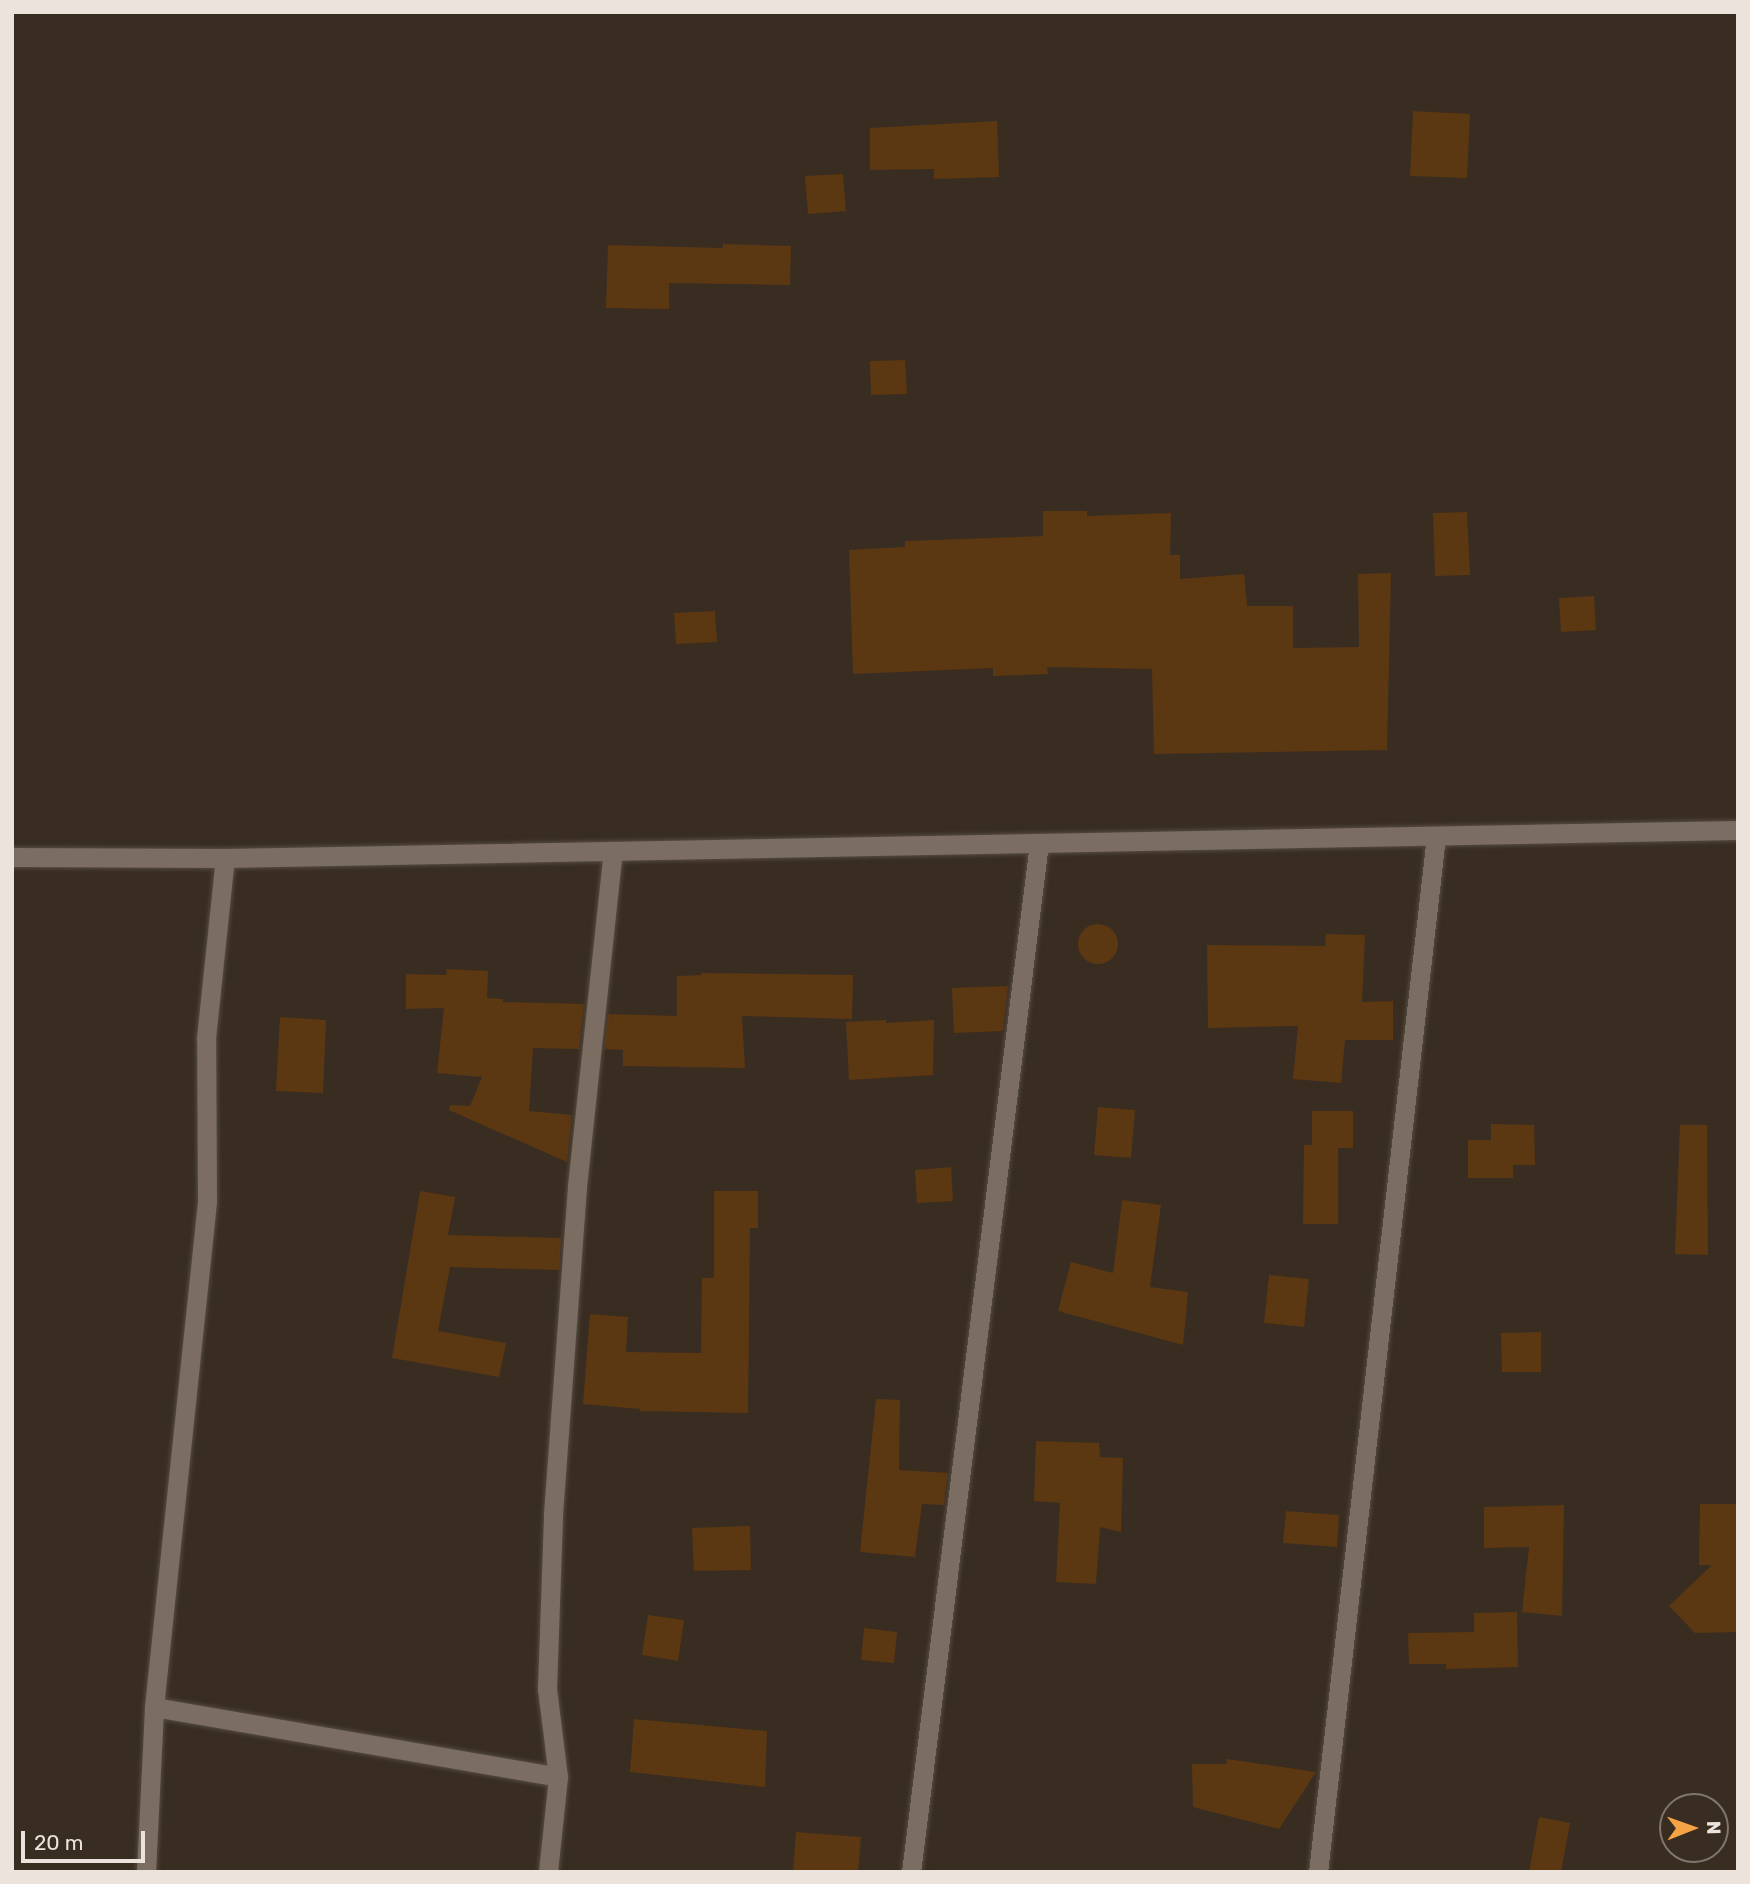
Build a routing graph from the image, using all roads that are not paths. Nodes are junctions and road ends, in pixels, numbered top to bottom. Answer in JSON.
{"nodes":[{"id":1,"x":1738,"y":830,"type":"edge"},
{"id":2,"x":1436,"y":836,"type":"junction"},
{"id":3,"x":1039,"y":843,"type":"junction"},
{"id":4,"x":613,"y":851,"type":"junction"},
{"id":5,"x":13,"y":855,"type":"edge"},
{"id":6,"x":225,"y":858,"type":"junction"},
{"id":7,"x":154,"y":1707,"type":"junction"},
{"id":8,"x":558,"y":1777,"type":"junction"},
{"id":9,"x":146,"y":1872,"type":"edge"},
{"id":10,"x":548,"y":1872,"type":"edge"},
{"id":11,"x":911,"y":1872,"type":"edge"},
{"id":12,"x":1318,"y":1872,"type":"edge"}],
"edges":[{"from":1,"to":2,"type":"street"},
{"from":2,"to":3,"type":"street"},
{"from":2,"to":12,"type":"street"},
{"from":3,"to":4,"type":"street"},
{"from":3,"to":11,"type":"street"},
{"from":4,"to":6,"type":"street"},
{"from":4,"to":8,"type":"street"},
{"from":5,"to":6,"type":"street"},
{"from":6,"to":7,"type":"street"},
{"from":7,"to":8,"type":"street"},
{"from":7,"to":9,"type":"street"},
{"from":8,"to":10,"type":"street"}]}
